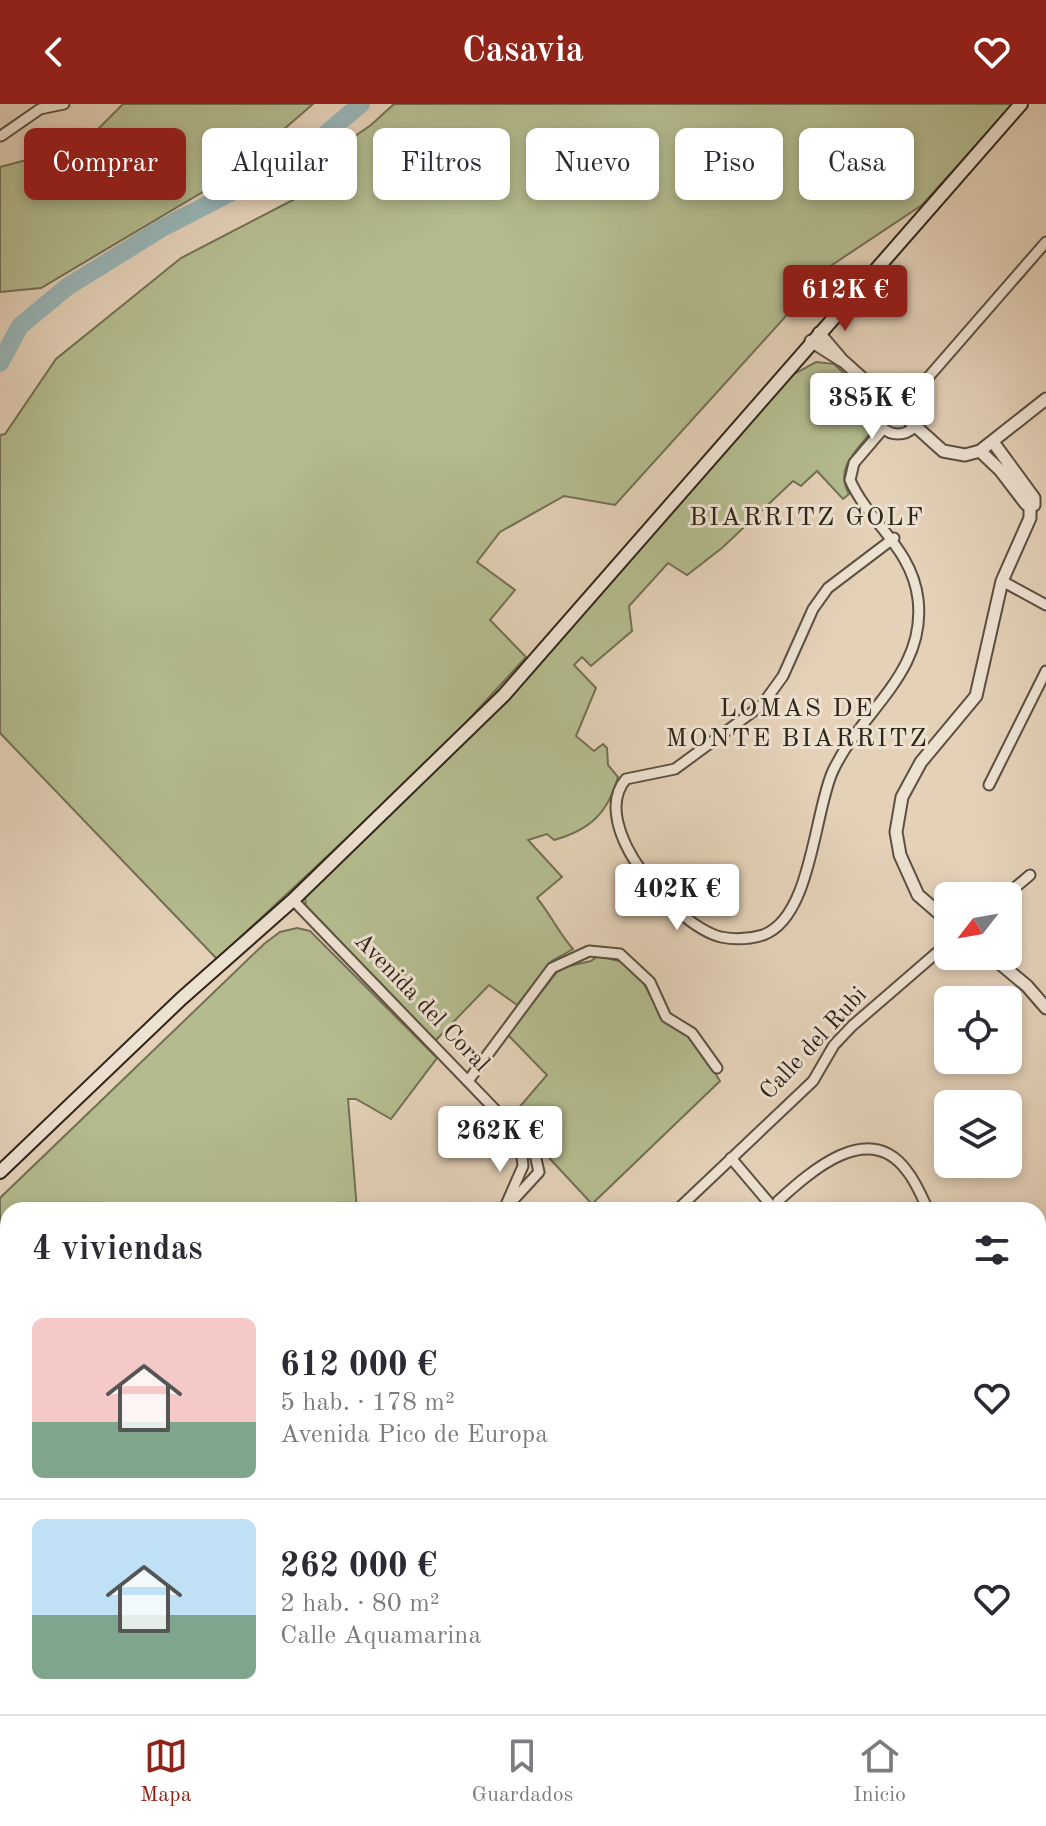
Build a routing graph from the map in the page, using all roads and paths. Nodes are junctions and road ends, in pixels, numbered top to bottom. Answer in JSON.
{"nodes":[{"id":1,"x":64,"y":104,"type":"edge"},
{"id":2,"x":1021,"y":104,"type":"edge"},
{"id":3,"x":1,"y":136,"type":"edge"},
{"id":4,"x":1046,"y":242,"type":"edge"},
{"id":5,"x":815,"y":337,"type":"junction"},
{"id":6,"x":912,"y":396,"type":"junction"},
{"id":7,"x":881,"y":397,"type":"junction"},
{"id":8,"x":1046,"y":399,"type":"edge"},
{"id":9,"x":915,"y":428,"type":"junction"},
{"id":10,"x":883,"y":429,"type":"junction"},
{"id":11,"x":993,"y":442,"type":"junction"},
{"id":12,"x":980,"y":451,"type":"junction"},
{"id":13,"x":1030,"y":507,"type":"junction"},
{"id":14,"x":894,"y":538,"type":"junction"},
{"id":15,"x":1002,"y":581,"type":"junction"},
{"id":16,"x":1046,"y":605,"type":"edge"},
{"id":17,"x":1046,"y":671,"type":"edge"},
{"id":18,"x":989,"y":785,"type":"dead end"},
{"id":19,"x":1030,"y":875,"type":"dead end"},
{"id":20,"x":1022,"y":882,"type":"edge"},
{"id":21,"x":293,"y":900,"type":"junction"},
{"id":22,"x":934,"y":907,"type":"edge"},
{"id":23,"x":934,"y":955,"type":"edge"},
{"id":24,"x":1008,"y":970,"type":"edge"},
{"id":25,"x":1046,"y":1008,"type":"edge"},
{"id":26,"x":717,"y":1068,"type":"dead end"},
{"id":27,"x":468,"y":1081,"type":"junction"},
{"id":28,"x":518,"y":1135,"type":"junction"},
{"id":29,"x":731,"y":1158,"type":"junction"},
{"id":30,"x":0,"y":1172,"type":"edge"},
{"id":31,"x":508,"y":1202,"type":"edge"},
{"id":32,"x":511,"y":1202,"type":"edge"},
{"id":33,"x":685,"y":1202,"type":"edge"},
{"id":34,"x":769,"y":1202,"type":"edge"},
{"id":35,"x":778,"y":1202,"type":"edge"},
{"id":36,"x":924,"y":1202,"type":"edge"}],
"edges":[{"from":1,"to":3,"type":"street"},
{"from":2,"to":5,"type":"main road"},
{"from":4,"to":6,"type":"street"},
{"from":5,"to":7,"type":"street"},
{"from":5,"to":21,"type":"main road"},
{"from":6,"to":7,"type":"street"},
{"from":6,"to":9,"type":"street"},
{"from":7,"to":9,"type":"street"},
{"from":7,"to":10,"type":"street"},
{"from":8,"to":11,"type":"street"},
{"from":9,"to":10,"type":"street"},
{"from":9,"to":12,"type":"street"},
{"from":10,"to":14,"type":"street"},
{"from":11,"to":12,"type":"street"},
{"from":11,"to":13,"type":"street"},
{"from":12,"to":13,"type":"street"},
{"from":13,"to":15,"type":"street"},
{"from":14,"to":14,"type":"street"},
{"from":15,"to":16,"type":"street"},
{"from":15,"to":22,"type":"street"},
{"from":17,"to":18,"type":"street"},
{"from":19,"to":20,"type":"street"},
{"from":21,"to":27,"type":"street","name":"Avenida del Coral"},
{"from":21,"to":30,"type":"main road"},
{"from":23,"to":29,"type":"street","name":"Calle del Rubi"},
{"from":24,"to":25,"type":"street"},
{"from":26,"to":27,"type":"street"},
{"from":27,"to":28,"type":"street","name":"Avenida del Coral"},
{"from":28,"to":31,"type":"street"},
{"from":28,"to":32,"type":"street","name":"Avenida del Coral"},
{"from":29,"to":33,"type":"street","name":"Calle del Rubi"},
{"from":29,"to":34,"type":"street"},
{"from":35,"to":36,"type":"street"}]}
